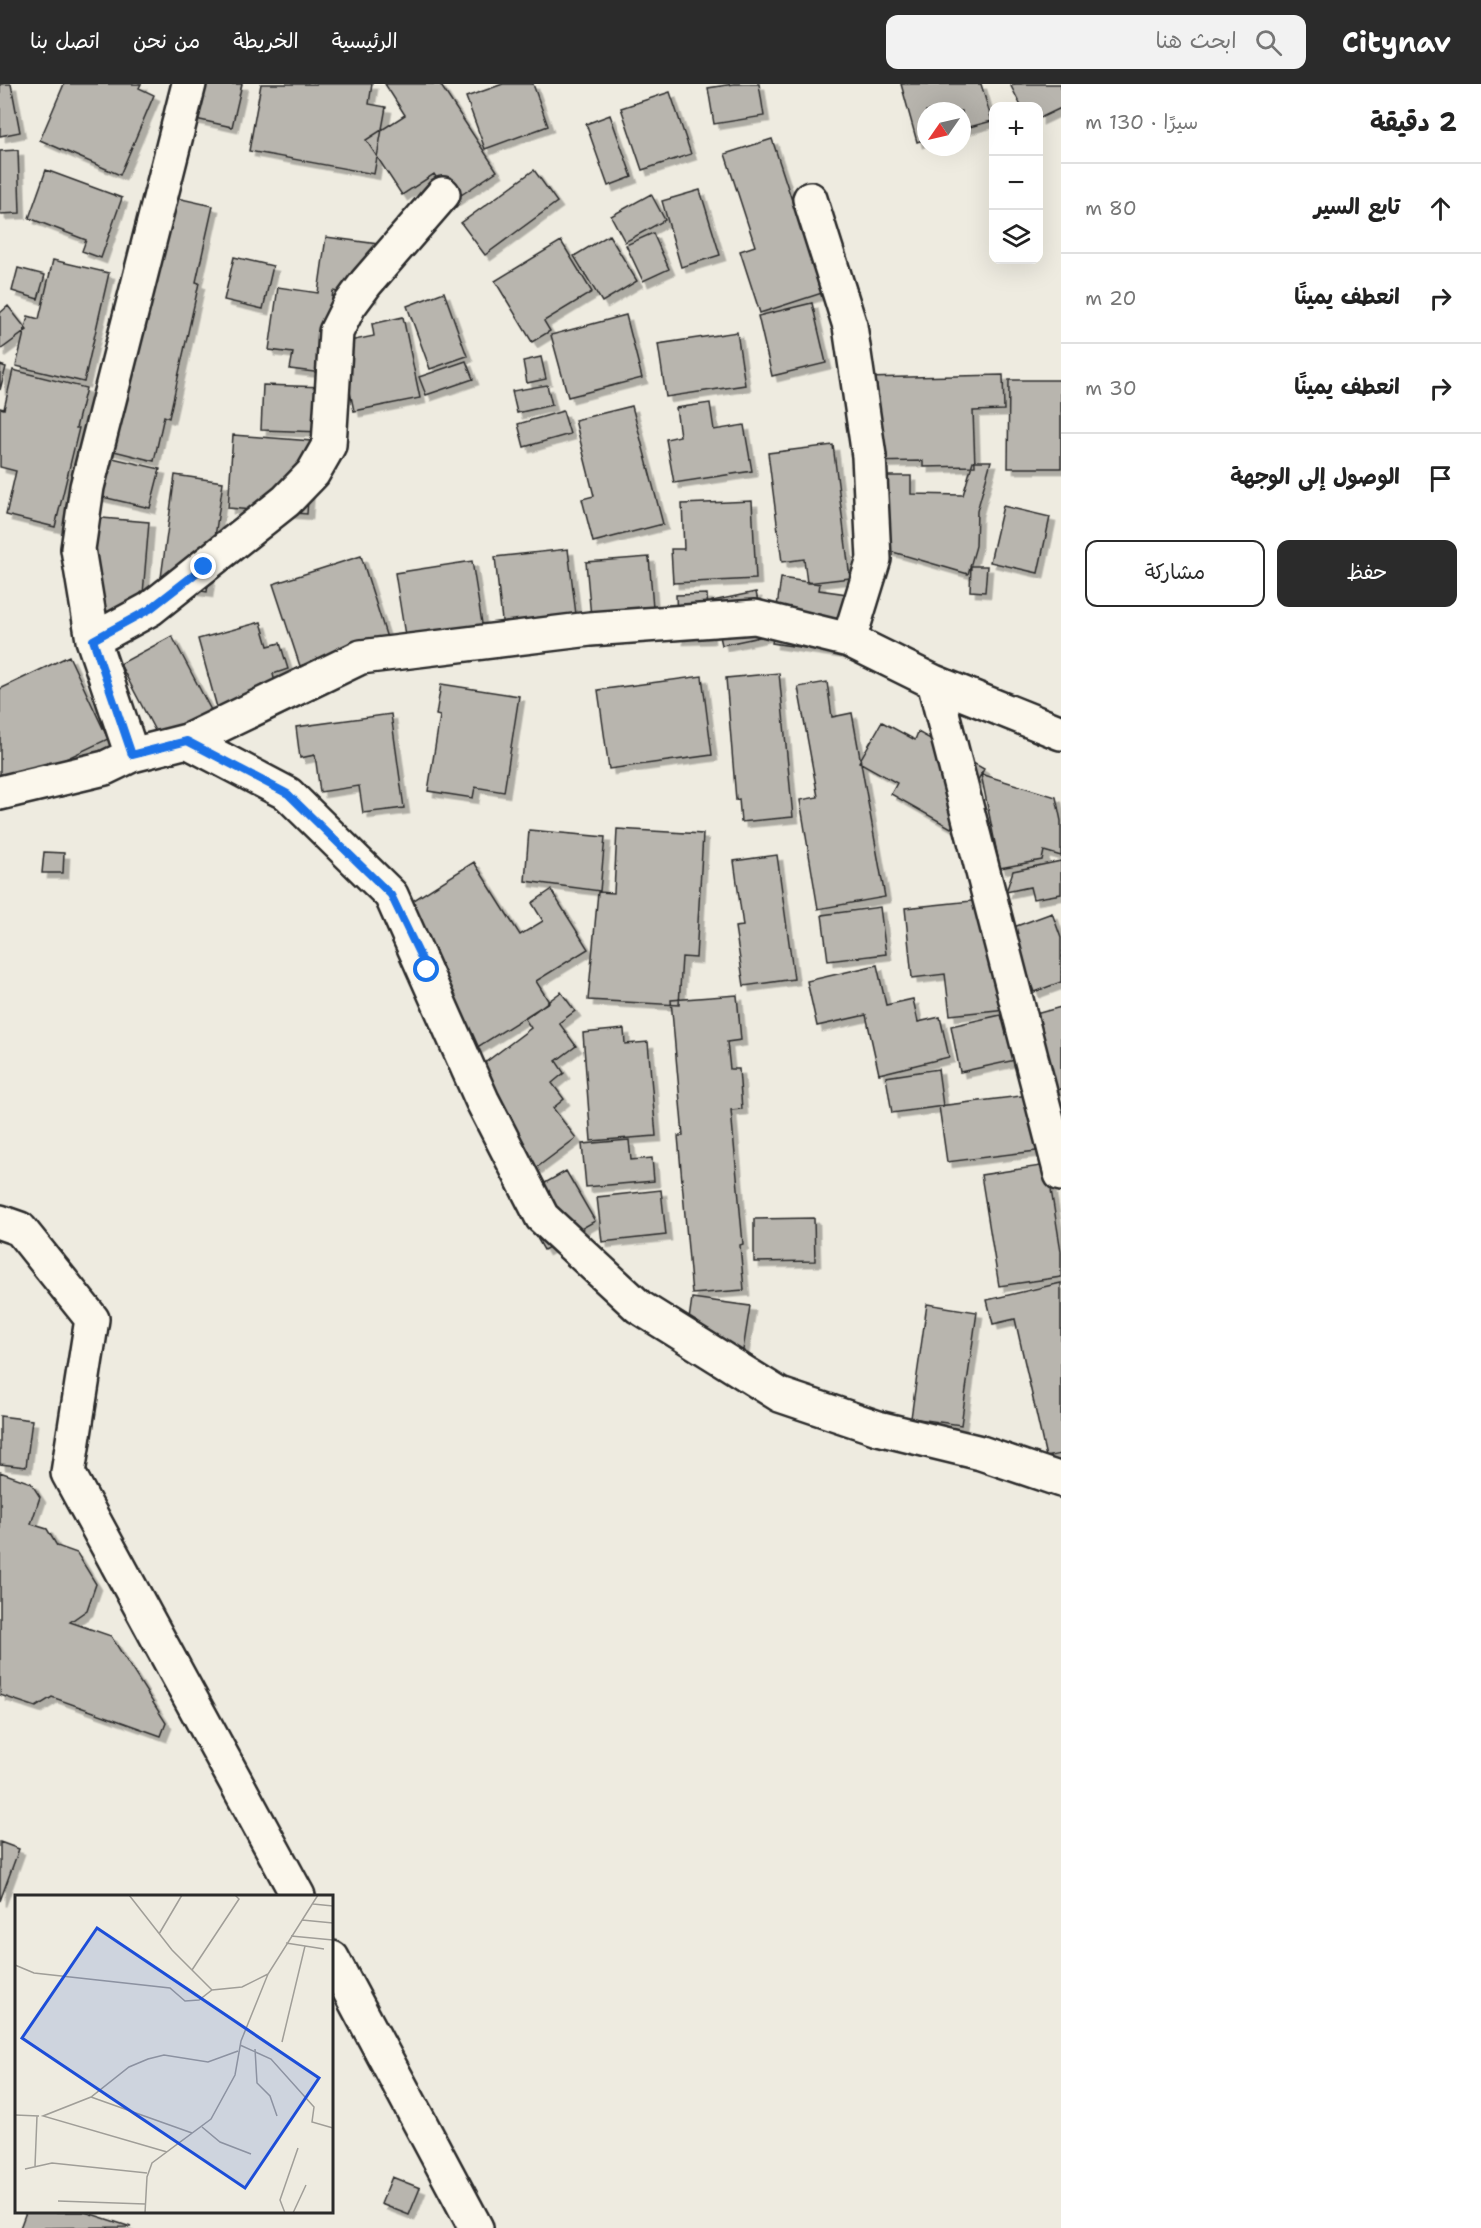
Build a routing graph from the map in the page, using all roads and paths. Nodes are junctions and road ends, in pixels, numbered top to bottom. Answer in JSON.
{"nodes":[{"id":1,"x":189,"y":84,"type":"edge"},
{"id":2,"x":443,"y":194,"type":"dead end"},
{"id":3,"x":810,"y":200,"type":"dead end"},
{"id":4,"x":93,"y":640,"type":"junction"},
{"id":5,"x":849,"y":640,"type":"junction"},
{"id":6,"x":934,"y":682,"type":"junction"},
{"id":7,"x":1061,"y":733,"type":"edge"},
{"id":8,"x":187,"y":741,"type":"junction"},
{"id":9,"x":132,"y":755,"type":"junction"},
{"id":10,"x":0,"y":793,"type":"edge"},
{"id":11,"x":1061,"y":1174,"type":"edge"},
{"id":12,"x":0,"y":1222,"type":"edge"},
{"id":13,"x":1061,"y":1480,"type":"edge"},
{"id":14,"x":297,"y":1895,"type":"edge"},
{"id":15,"x":333,"y":1960,"type":"edge"},
{"id":16,"x":476,"y":2228,"type":"edge"}],
"edges":[{"from":1,"to":4,"type":"street"},
{"from":2,"to":4,"type":"street"},
{"from":3,"to":5,"type":"street"},
{"from":4,"to":9,"type":"street"},
{"from":5,"to":6,"type":"street"},
{"from":5,"to":8,"type":"street"},
{"from":6,"to":7,"type":"street"},
{"from":6,"to":11,"type":"street"},
{"from":8,"to":9,"type":"street"},
{"from":8,"to":13,"type":"street"},
{"from":9,"to":10,"type":"street"},
{"from":12,"to":14,"type":"street"},
{"from":15,"to":16,"type":"street"}]}
